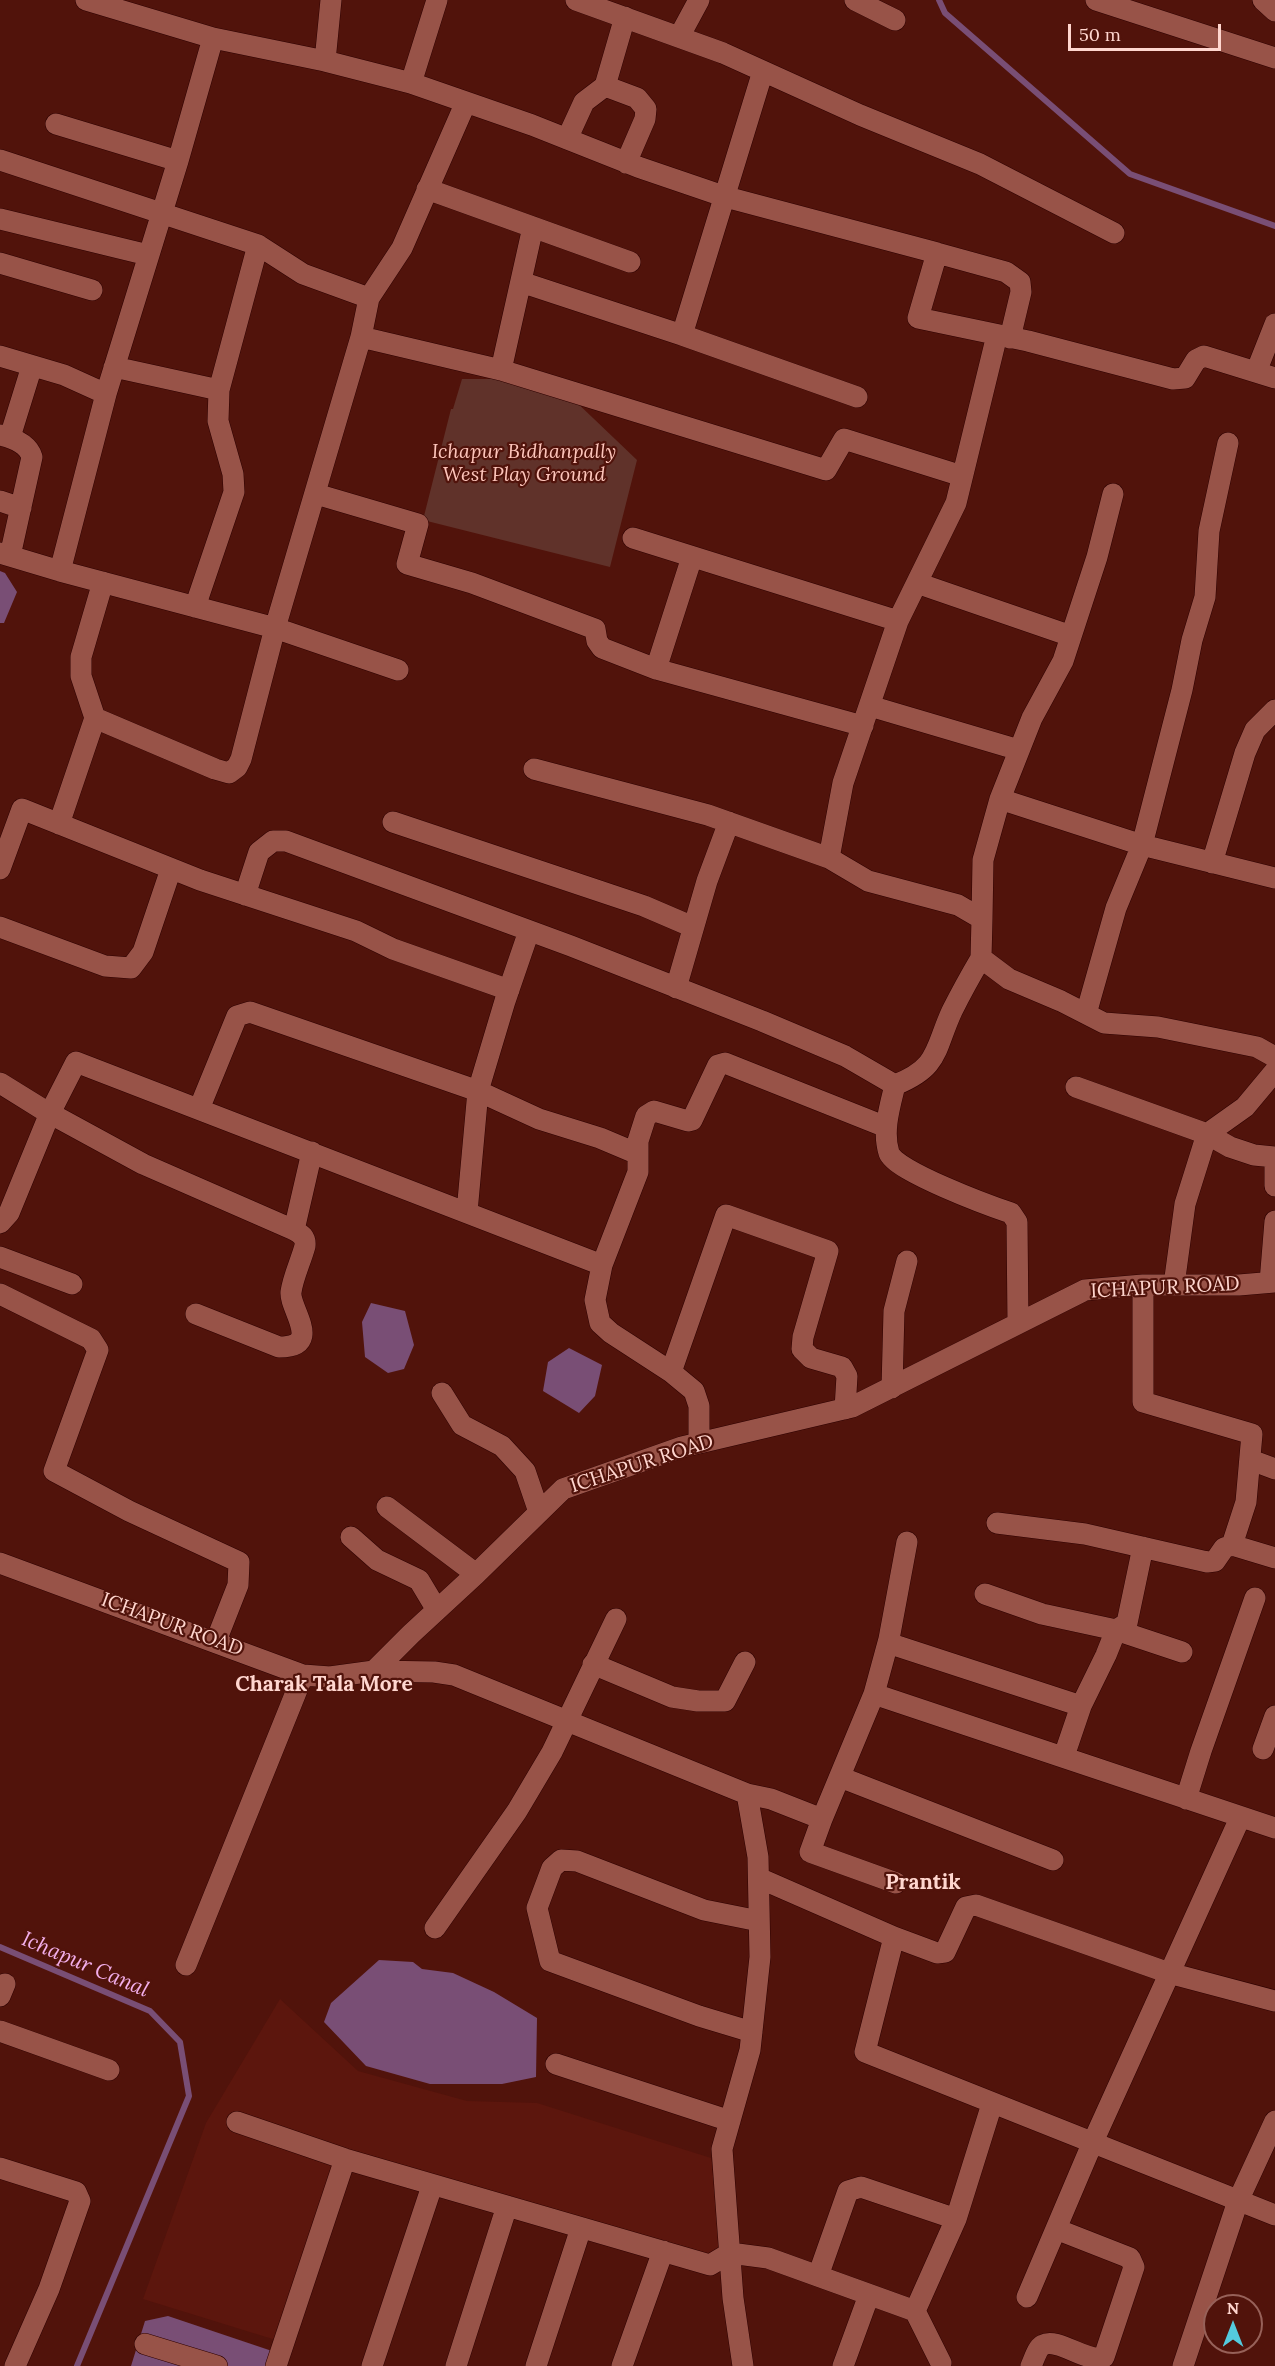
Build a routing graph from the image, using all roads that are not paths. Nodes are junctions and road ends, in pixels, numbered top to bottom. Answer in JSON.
{"nodes":[{"id":1,"x":86,"y":0,"type":"edge"},
{"id":2,"x":331,"y":0,"type":"edge"},
{"id":3,"x":437,"y":0,"type":"edge"},
{"id":4,"x":576,"y":0,"type":"edge"},
{"id":5,"x":699,"y":0,"type":"edge"},
{"id":6,"x":855,"y":0,"type":"edge"},
{"id":7,"x":1096,"y":0,"type":"edge"},
{"id":8,"x":1263,"y":0,"type":"edge"},
{"id":9,"x":1275,"y":11,"type":"edge"},
{"id":10,"x":625,"y":17,"type":"junction"},
{"id":11,"x":895,"y":20,"type":"dead end"},
{"id":12,"x":679,"y":37,"type":"junction"},
{"id":13,"x":213,"y":38,"type":"junction"},
{"id":14,"x":1275,"y":58,"type":"edge"},
{"id":15,"x":325,"y":61,"type":"junction"},
{"id":16,"x":763,"y":71,"type":"junction"},
{"id":17,"x":411,"y":83,"type":"junction"},
{"id":18,"x":604,"y":86,"type":"junction"},
{"id":19,"x":466,"y":102,"type":"junction"},
{"id":20,"x":56,"y":124,"type":"dead end"},
{"id":21,"x":567,"y":139,"type":"junction"},
{"id":22,"x":0,"y":160,"type":"edge"},
{"id":23,"x":178,"y":160,"type":"junction"},
{"id":24,"x":626,"y":163,"type":"junction"},
{"id":25,"x":427,"y":189,"type":"junction"},
{"id":26,"x":726,"y":197,"type":"junction"},
{"id":27,"x":161,"y":213,"type":"junction"},
{"id":28,"x":0,"y":219,"type":"edge"},
{"id":29,"x":533,"y":227,"type":"junction"},
{"id":30,"x":1114,"y":233,"type":"dead end"},
{"id":31,"x":258,"y":245,"type":"junction"},
{"id":32,"x":937,"y":253,"type":"junction"},
{"id":33,"x":148,"y":255,"type":"junction"},
{"id":34,"x":630,"y":262,"type":"dead end"},
{"id":35,"x":0,"y":263,"type":"edge"},
{"id":36,"x":521,"y":282,"type":"junction"},
{"id":37,"x":92,"y":290,"type":"dead end"},
{"id":38,"x":369,"y":298,"type":"junction"},
{"id":39,"x":1275,"y":324,"type":"edge"},
{"id":40,"x":682,"y":335,"type":"junction"},
{"id":41,"x":1004,"y":336,"type":"junction"},
{"id":42,"x":361,"y":337,"type":"junction"},
{"id":43,"x":0,"y":356,"type":"edge"},
{"id":44,"x":33,"y":366,"type":"junction"},
{"id":45,"x":114,"y":367,"type":"junction"},
{"id":46,"x":501,"y":370,"type":"junction"},
{"id":47,"x":1266,"y":375,"type":"edge"},
{"id":48,"x":219,"y":390,"type":"junction"},
{"id":49,"x":106,"y":394,"type":"junction"},
{"id":50,"x":858,"y":397,"type":"dead end"},
{"id":51,"x":5,"y":436,"type":"edge"},
{"id":52,"x":1228,"y":443,"type":"dead end"},
{"id":53,"x":962,"y":476,"type":"junction"},
{"id":54,"x":316,"y":494,"type":"junction"},
{"id":55,"x":1113,"y":494,"type":"dead end"},
{"id":56,"x":0,"y":501,"type":"edge"},
{"id":57,"x":21,"y":508,"type":"junction"},
{"id":58,"x":633,"y":538,"type":"dead end"},
{"id":59,"x":5,"y":554,"type":"edge"},
{"id":60,"x":692,"y":557,"type":"junction"},
{"id":61,"x":60,"y":571,"type":"junction"},
{"id":62,"x":103,"y":582,"type":"junction"},
{"id":63,"x":917,"y":583,"type":"junction"},
{"id":64,"x":195,"y":607,"type":"junction"},
{"id":65,"x":898,"y":621,"type":"junction"},
{"id":66,"x":275,"y":628,"type":"junction"},
{"id":67,"x":1071,"y":636,"type":"junction"},
{"id":68,"x":656,"y":669,"type":"junction"},
{"id":69,"x":398,"y":670,"type":"dead end"},
{"id":70,"x":870,"y":706,"type":"junction"},
{"id":71,"x":1275,"y":710,"type":"edge"},
{"id":72,"x":95,"y":718,"type":"junction"},
{"id":73,"x":863,"y":726,"type":"junction"},
{"id":74,"x":1019,"y":750,"type":"junction"},
{"id":75,"x":534,"y":769,"type":"dead end"},
{"id":76,"x":1000,"y":799,"type":"junction"},
{"id":77,"x":393,"y":822,"type":"dead end"},
{"id":78,"x":729,"y":822,"type":"junction"},
{"id":79,"x":60,"y":824,"type":"junction"},
{"id":80,"x":1142,"y":845,"type":"junction"},
{"id":81,"x":829,"y":858,"type":"junction"},
{"id":82,"x":1212,"y":863,"type":"junction"},
{"id":83,"x":0,"y":869,"type":"edge"},
{"id":84,"x":171,"y":869,"type":"junction"},
{"id":85,"x":1275,"y":878,"type":"edge"},
{"id":86,"x":245,"y":895,"type":"junction"},
{"id":87,"x":982,"y":919,"type":"junction"},
{"id":88,"x":0,"y":927,"type":"edge"},
{"id":89,"x":693,"y":927,"type":"junction"},
{"id":90,"x":530,"y":931,"type":"junction"},
{"id":91,"x":981,"y":957,"type":"junction"},
{"id":92,"x":676,"y":988,"type":"junction"},
{"id":93,"x":509,"y":990,"type":"junction"},
{"id":94,"x":1086,"y":1014,"type":"junction"},
{"id":95,"x":1275,"y":1057,"type":"edge"},
{"id":96,"x":1275,"y":1071,"type":"edge"},
{"id":97,"x":0,"y":1083,"type":"edge"},
{"id":98,"x":895,"y":1085,"type":"junction"},
{"id":99,"x":1076,"y":1087,"type":"dead end"},
{"id":100,"x":478,"y":1091,"type":"junction"},
{"id":101,"x":199,"y":1109,"type":"junction"},
{"id":102,"x":50,"y":1113,"type":"junction"},
{"id":103,"x":886,"y":1127,"type":"junction"},
{"id":104,"x":1208,"y":1134,"type":"junction"},
{"id":105,"x":312,"y":1152,"type":"junction"},
{"id":106,"x":638,"y":1154,"type":"junction"},
{"id":107,"x":1275,"y":1157,"type":"edge"},
{"id":108,"x":1275,"y":1164,"type":"edge"},
{"id":109,"x":1275,"y":1186,"type":"edge"},
{"id":110,"x":467,"y":1212,"type":"junction"},
{"id":111,"x":1275,"y":1221,"type":"edge"},
{"id":112,"x":0,"y":1223,"type":"edge"},
{"id":113,"x":294,"y":1230,"type":"junction"},
{"id":114,"x":4,"y":1258,"type":"edge"},
{"id":115,"x":907,"y":1262,"type":"dead end"},
{"id":116,"x":602,"y":1265,"type":"junction"},
{"id":117,"x":0,"y":1280,"type":"edge"},
{"id":118,"x":1272,"y":1282,"type":"edge"},
{"id":119,"x":72,"y":1284,"type":"dead end"},
{"id":120,"x":1143,"y":1285,"type":"junction"},
{"id":121,"x":1174,"y":1285,"type":"junction"},
{"id":122,"x":0,"y":1294,"type":"edge"},
{"id":123,"x":196,"y":1314,"type":"dead end"},
{"id":124,"x":1018,"y":1323,"type":"junction"},
{"id":125,"x":671,"y":1372,"type":"junction"},
{"id":126,"x":892,"y":1388,"type":"junction"},
{"id":127,"x":442,"y":1393,"type":"dead end"},
{"id":128,"x":845,"y":1409,"type":"junction"},
{"id":129,"x":699,"y":1443,"type":"junction"},
{"id":130,"x":1251,"y":1460,"type":"junction"},
{"id":131,"x":1275,"y":1469,"type":"edge"},
{"id":132,"x":387,"y":1507,"type":"dead end"},
{"id":133,"x":539,"y":1512,"type":"junction"},
{"id":134,"x":997,"y":1523,"type":"dead end"},
{"id":135,"x":351,"y":1537,"type":"dead end"},
{"id":136,"x":908,"y":1542,"type":"dead end"},
{"id":137,"x":1232,"y":1545,"type":"junction"},
{"id":138,"x":1143,"y":1547,"type":"junction"},
{"id":139,"x":1275,"y":1558,"type":"edge"},
{"id":140,"x":0,"y":1563,"type":"edge"},
{"id":141,"x":476,"y":1574,"type":"junction"},
{"id":142,"x":985,"y":1594,"type":"dead end"},
{"id":143,"x":1255,"y":1598,"type":"dead end"},
{"id":144,"x":437,"y":1610,"type":"junction"},
{"id":145,"x":616,"y":1619,"type":"dead end"},
{"id":146,"x":1116,"y":1630,"type":"junction"},
{"id":147,"x":216,"y":1641,"type":"junction"},
{"id":148,"x":888,"y":1643,"type":"junction"},
{"id":149,"x":1182,"y":1652,"type":"dead end"},
{"id":150,"x":745,"y":1662,"type":"dead end"},
{"id":151,"x":593,"y":1664,"type":"junction"},
{"id":152,"x":374,"y":1671,"type":"junction"},
{"id":153,"x":303,"y":1675,"type":"junction"},
{"id":154,"x":874,"y":1694,"type":"junction"},
{"id":155,"x":1081,"y":1706,"type":"junction"},
{"id":156,"x":1275,"y":1716,"type":"edge"},
{"id":157,"x":565,"y":1721,"type":"junction"},
{"id":158,"x":1263,"y":1749,"type":"dead end"},
{"id":159,"x":1064,"y":1756,"type":"junction"},
{"id":160,"x":840,"y":1777,"type":"junction"},
{"id":161,"x":747,"y":1794,"type":"junction"},
{"id":162,"x":1186,"y":1799,"type":"junction"},
{"id":163,"x":1240,"y":1818,"type":"junction"},
{"id":164,"x":822,"y":1819,"type":"junction"},
{"id":165,"x":1275,"y":1828,"type":"edge"},
{"id":166,"x":1053,"y":1860,"type":"dead end"},
{"id":167,"x":759,"y":1878,"type":"junction"},
{"id":168,"x":896,"y":1883,"type":"dead end"},
{"id":169,"x":759,"y":1921,"type":"junction"},
{"id":170,"x":435,"y":1928,"type":"dead end"},
{"id":171,"x":894,"y":1937,"type":"junction"},
{"id":172,"x":186,"y":1965,"type":"dead end"},
{"id":173,"x":1169,"y":1973,"type":"junction"},
{"id":174,"x":1275,"y":2001,"type":"edge"},
{"id":175,"x":0,"y":2031,"type":"edge"},
{"id":176,"x":752,"y":2032,"type":"junction"},
{"id":177,"x":556,"y":2064,"type":"dead end"},
{"id":178,"x":109,"y":2070,"type":"dead end"},
{"id":179,"x":992,"y":2104,"type":"junction"},
{"id":180,"x":730,"y":2121,"type":"junction"},
{"id":181,"x":1275,"y":2121,"type":"edge"},
{"id":182,"x":237,"y":2122,"type":"dead end"},
{"id":183,"x":1092,"y":2144,"type":"junction"},
{"id":184,"x":345,"y":2159,"type":"junction"},
{"id":185,"x":0,"y":2168,"type":"edge"},
{"id":186,"x":432,"y":2186,"type":"junction"},
{"id":187,"x":1238,"y":2201,"type":"junction"},
{"id":188,"x":507,"y":2206,"type":"junction"},
{"id":189,"x":1275,"y":2216,"type":"edge"},
{"id":190,"x":956,"y":2219,"type":"junction"},
{"id":191,"x":581,"y":2228,"type":"junction"},
{"id":192,"x":1056,"y":2229,"type":"junction"},
{"id":193,"x":663,"y":2251,"type":"junction"},
{"id":194,"x":730,"y":2253,"type":"junction"},
{"id":195,"x":818,"y":2276,"type":"junction"},
{"id":196,"x":869,"y":2295,"type":"junction"},
{"id":197,"x":1027,"y":2297,"type":"dead end"},
{"id":198,"x":915,"y":2311,"type":"junction"},
{"id":199,"x":145,"y":2344,"type":"dead end"},
{"id":200,"x":943,"y":2365,"type":"edge"},
{"id":201,"x":15,"y":2366,"type":"edge"},
{"id":202,"x":217,"y":2366,"type":"edge"},
{"id":203,"x":276,"y":2366,"type":"edge"},
{"id":204,"x":372,"y":2366,"type":"edge"},
{"id":205,"x":456,"y":2366,"type":"edge"},
{"id":206,"x":537,"y":2366,"type":"edge"},
{"id":207,"x":622,"y":2366,"type":"edge"},
{"id":208,"x":743,"y":2366,"type":"edge"},
{"id":209,"x":843,"y":2366,"type":"edge"},
{"id":210,"x":1031,"y":2366,"type":"edge"},
{"id":211,"x":1184,"y":2366,"type":"edge"}],
"edges":[{"from":1,"to":13,"type":"street"},
{"from":2,"to":15,"type":"street"},
{"from":3,"to":17,"type":"street"},
{"from":4,"to":10,"type":"street"},
{"from":5,"to":12,"type":"street"},
{"from":6,"to":11,"type":"street"},
{"from":7,"to":14,"type":"street"},
{"from":8,"to":9,"type":"street"},
{"from":10,"to":12,"type":"street"},
{"from":10,"to":18,"type":"street"},
{"from":12,"to":16,"type":"street"},
{"from":13,"to":15,"type":"street"},
{"from":13,"to":23,"type":"street"},
{"from":15,"to":17,"type":"street"},
{"from":16,"to":26,"type":"street"},
{"from":16,"to":30,"type":"street"},
{"from":17,"to":19,"type":"street"},
{"from":18,"to":21,"type":"street"},
{"from":18,"to":24,"type":"street"},
{"from":19,"to":21,"type":"street"},
{"from":19,"to":25,"type":"street"},
{"from":20,"to":23,"type":"street"},
{"from":21,"to":24,"type":"street"},
{"from":22,"to":27,"type":"street"},
{"from":23,"to":27,"type":"street"},
{"from":24,"to":26,"type":"street"},
{"from":25,"to":29,"type":"street"},
{"from":25,"to":38,"type":"street"},
{"from":26,"to":32,"type":"street"},
{"from":26,"to":40,"type":"street"},
{"from":27,"to":31,"type":"street"},
{"from":27,"to":33,"type":"street"},
{"from":28,"to":33,"type":"street"},
{"from":29,"to":34,"type":"street"},
{"from":29,"to":36,"type":"street"},
{"from":31,"to":38,"type":"street"},
{"from":31,"to":48,"type":"street"},
{"from":32,"to":41,"type":"street"},
{"from":32,"to":41,"type":"street"},
{"from":33,"to":45,"type":"street"},
{"from":35,"to":37,"type":"street"},
{"from":36,"to":40,"type":"street"},
{"from":36,"to":46,"type":"street"},
{"from":38,"to":42,"type":"street"},
{"from":39,"to":47,"type":"street"},
{"from":40,"to":50,"type":"street"},
{"from":41,"to":47,"type":"street"},
{"from":41,"to":53,"type":"street"},
{"from":42,"to":46,"type":"street"},
{"from":42,"to":54,"type":"street"},
{"from":43,"to":44,"type":"street"},
{"from":44,"to":49,"type":"street"},
{"from":44,"to":51,"type":"street"},
{"from":45,"to":48,"type":"street"},
{"from":45,"to":49,"type":"street"},
{"from":46,"to":53,"type":"street"},
{"from":48,"to":64,"type":"street"},
{"from":49,"to":61,"type":"street"},
{"from":51,"to":57,"type":"street"},
{"from":52,"to":80,"type":"street"},
{"from":53,"to":63,"type":"street"},
{"from":54,"to":66,"type":"street"},
{"from":54,"to":68,"type":"street"},
{"from":55,"to":67,"type":"street"},
{"from":56,"to":57,"type":"street"},
{"from":57,"to":59,"type":"street"},
{"from":58,"to":60,"type":"street"},
{"from":59,"to":61,"type":"street"},
{"from":60,"to":65,"type":"street"},
{"from":60,"to":68,"type":"street"},
{"from":61,"to":62,"type":"street"},
{"from":62,"to":64,"type":"street"},
{"from":62,"to":72,"type":"street"},
{"from":63,"to":65,"type":"street"},
{"from":63,"to":67,"type":"street"},
{"from":64,"to":66,"type":"street"},
{"from":65,"to":70,"type":"street"},
{"from":66,"to":69,"type":"street"},
{"from":66,"to":72,"type":"street"},
{"from":67,"to":74,"type":"street"},
{"from":68,"to":73,"type":"street"},
{"from":70,"to":73,"type":"street"},
{"from":70,"to":74,"type":"street"},
{"from":71,"to":82,"type":"street"},
{"from":72,"to":79,"type":"street"},
{"from":73,"to":81,"type":"street"},
{"from":74,"to":76,"type":"street"},
{"from":75,"to":78,"type":"street"},
{"from":76,"to":80,"type":"street"},
{"from":76,"to":87,"type":"street"},
{"from":77,"to":89,"type":"street"},
{"from":78,"to":81,"type":"street"},
{"from":78,"to":89,"type":"street"},
{"from":79,"to":83,"type":"street"},
{"from":79,"to":84,"type":"street"},
{"from":80,"to":82,"type":"street"},
{"from":80,"to":94,"type":"street"},
{"from":81,"to":87,"type":"street"},
{"from":82,"to":85,"type":"street"},
{"from":84,"to":86,"type":"street"},
{"from":84,"to":88,"type":"street"},
{"from":86,"to":90,"type":"street"},
{"from":86,"to":93,"type":"street"},
{"from":87,"to":91,"type":"street"},
{"from":89,"to":92,"type":"street"},
{"from":90,"to":92,"type":"street"},
{"from":90,"to":93,"type":"street"},
{"from":91,"to":94,"type":"street"},
{"from":91,"to":98,"type":"street"},
{"from":92,"to":98,"type":"street"},
{"from":93,"to":100,"type":"street"},
{"from":94,"to":95,"type":"street"},
{"from":96,"to":104,"type":"street"},
{"from":97,"to":102,"type":"street"},
{"from":98,"to":103,"type":"street"},
{"from":99,"to":104,"type":"street"},
{"from":100,"to":101,"type":"street"},
{"from":100,"to":106,"type":"street"},
{"from":100,"to":110,"type":"street"},
{"from":101,"to":102,"type":"street"},
{"from":101,"to":105,"type":"street"},
{"from":102,"to":112,"type":"street"},
{"from":102,"to":113,"type":"street"},
{"from":103,"to":106,"type":"street"},
{"from":103,"to":124,"type":"street"},
{"from":104,"to":107,"type":"street"},
{"from":104,"to":121,"type":"street"},
{"from":105,"to":110,"type":"street"},
{"from":105,"to":113,"type":"street"},
{"from":106,"to":116,"type":"street"},
{"from":108,"to":109,"type":"street"},
{"from":110,"to":116,"type":"street"},
{"from":111,"to":118,"type":"street"},
{"from":113,"to":123,"type":"street"},
{"from":114,"to":117,"type":"street"},
{"from":114,"to":119,"type":"street"},
{"from":115,"to":126,"type":"street"},
{"from":116,"to":125,"type":"street"},
{"from":118,"to":121,"type":"street","name":"ICHAPUR ROAD"},
{"from":120,"to":121,"type":"street","name":"ICHAPUR ROAD"},
{"from":120,"to":124,"type":"street","name":"ICHAPUR ROAD"},
{"from":120,"to":130,"type":"street"},
{"from":122,"to":147,"type":"street"},
{"from":124,"to":126,"type":"street","name":"ICHAPUR ROAD"},
{"from":125,"to":128,"type":"street"},
{"from":125,"to":129,"type":"street"},
{"from":126,"to":128,"type":"street","name":"ICHAPUR ROAD"},
{"from":127,"to":133,"type":"street"},
{"from":128,"to":129,"type":"street","name":"ICHAPUR ROAD"},
{"from":129,"to":133,"type":"street","name":"ICHAPUR ROAD"},
{"from":130,"to":131,"type":"street"},
{"from":130,"to":137,"type":"street"},
{"from":132,"to":141,"type":"street"},
{"from":133,"to":141,"type":"street","name":"ICHAPUR ROAD"},
{"from":134,"to":138,"type":"street"},
{"from":135,"to":144,"type":"street"},
{"from":136,"to":148,"type":"street"},
{"from":137,"to":138,"type":"street"},
{"from":137,"to":139,"type":"street"},
{"from":138,"to":146,"type":"street"},
{"from":140,"to":147,"type":"street","name":"ICHAPUR ROAD"},
{"from":141,"to":144,"type":"street","name":"ICHAPUR ROAD"},
{"from":142,"to":146,"type":"street"},
{"from":143,"to":162,"type":"street"},
{"from":144,"to":152,"type":"street","name":"ICHAPUR ROAD"},
{"from":145,"to":151,"type":"street"},
{"from":146,"to":149,"type":"street"},
{"from":146,"to":155,"type":"street"},
{"from":147,"to":153,"type":"street","name":"ICHAPUR ROAD"},
{"from":148,"to":154,"type":"street"},
{"from":148,"to":155,"type":"street"},
{"from":150,"to":151,"type":"street"},
{"from":151,"to":157,"type":"street"},
{"from":152,"to":153,"type":"street","name":"ICHAPUR ROAD"},
{"from":152,"to":157,"type":"street"},
{"from":153,"to":172,"type":"street"},
{"from":154,"to":159,"type":"street"},
{"from":154,"to":160,"type":"street"},
{"from":155,"to":159,"type":"street"},
{"from":156,"to":158,"type":"street"},
{"from":157,"to":161,"type":"street"},
{"from":157,"to":170,"type":"street"},
{"from":159,"to":162,"type":"street"},
{"from":160,"to":164,"type":"street"},
{"from":160,"to":166,"type":"street"},
{"from":161,"to":164,"type":"street"},
{"from":161,"to":167,"type":"street"},
{"from":162,"to":163,"type":"street"},
{"from":163,"to":165,"type":"street"},
{"from":163,"to":173,"type":"street"},
{"from":164,"to":168,"type":"street"},
{"from":167,"to":169,"type":"street"},
{"from":167,"to":171,"type":"street"},
{"from":169,"to":176,"type":"street"},
{"from":169,"to":176,"type":"street"},
{"from":171,"to":173,"type":"street"},
{"from":171,"to":179,"type":"street"},
{"from":173,"to":174,"type":"street"},
{"from":173,"to":183,"type":"street"},
{"from":175,"to":178,"type":"street"},
{"from":176,"to":180,"type":"street"},
{"from":177,"to":180,"type":"street"},
{"from":179,"to":183,"type":"street"},
{"from":179,"to":190,"type":"street"},
{"from":180,"to":194,"type":"street"},
{"from":181,"to":187,"type":"street"},
{"from":182,"to":184,"type":"street"},
{"from":183,"to":187,"type":"street"},
{"from":183,"to":192,"type":"street"},
{"from":184,"to":186,"type":"street"},
{"from":184,"to":203,"type":"street"},
{"from":185,"to":201,"type":"street"},
{"from":186,"to":188,"type":"street"},
{"from":186,"to":204,"type":"street"},
{"from":187,"to":189,"type":"street"},
{"from":187,"to":211,"type":"street"},
{"from":188,"to":191,"type":"street"},
{"from":188,"to":205,"type":"street"},
{"from":190,"to":195,"type":"street"},
{"from":190,"to":198,"type":"street"},
{"from":191,"to":193,"type":"street"},
{"from":191,"to":206,"type":"street"},
{"from":192,"to":197,"type":"street"},
{"from":192,"to":210,"type":"street"},
{"from":193,"to":194,"type":"street"},
{"from":193,"to":207,"type":"street"},
{"from":194,"to":195,"type":"street"},
{"from":194,"to":208,"type":"street"},
{"from":195,"to":196,"type":"street"},
{"from":196,"to":198,"type":"street"},
{"from":196,"to":209,"type":"street"},
{"from":198,"to":200,"type":"street"},
{"from":199,"to":202,"type":"street"}]}
